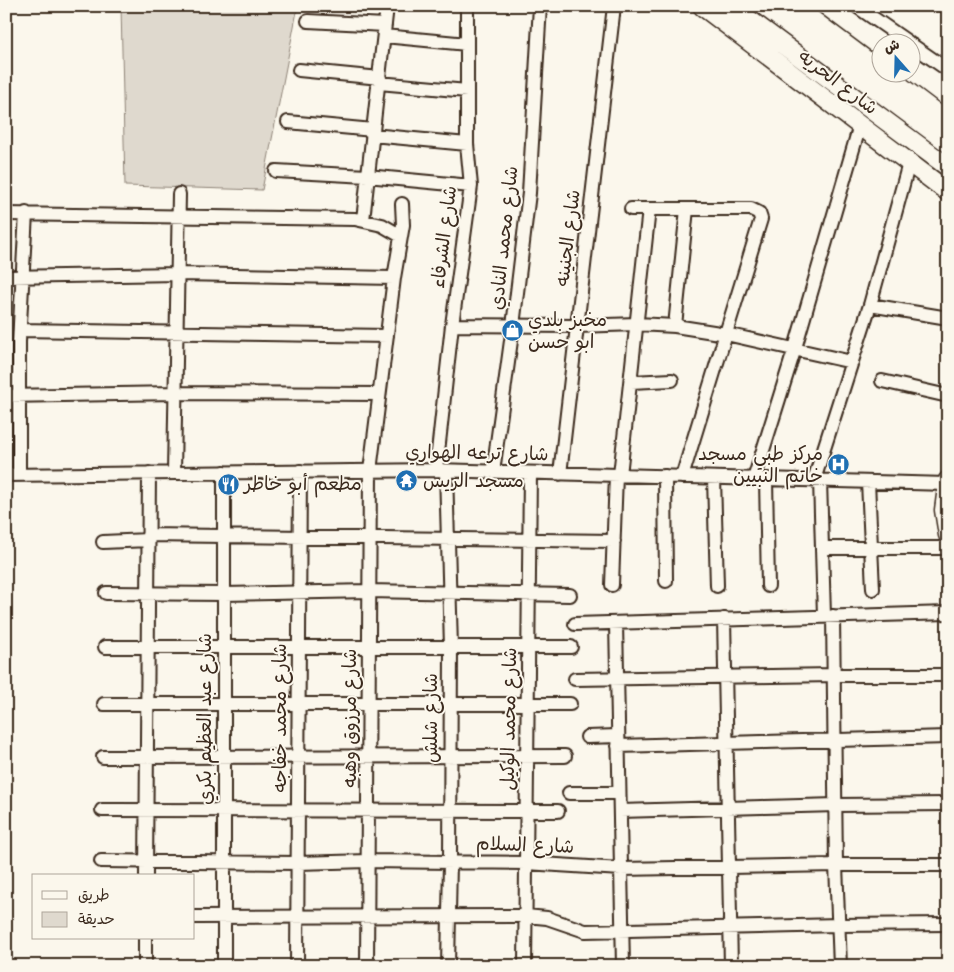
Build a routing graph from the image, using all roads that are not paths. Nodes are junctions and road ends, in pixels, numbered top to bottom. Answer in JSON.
{"nodes":[{"id":1,"x":387,"y":6,"type":"edge"},
{"id":2,"x":467,"y":6,"type":"edge"},
{"id":3,"x":540,"y":6,"type":"edge"},
{"id":4,"x":614,"y":6,"type":"edge"},
{"id":5,"x":702,"y":6,"type":"edge"},
{"id":6,"x":731,"y":6,"type":"edge"},
{"id":7,"x":764,"y":6,"type":"edge"},
{"id":8,"x":794,"y":6,"type":"edge"},
{"id":9,"x":856,"y":6,"type":"edge"},
{"id":10,"x":811,"y":12,"type":"edge"},
{"id":11,"x":308,"y":21,"type":"dead end"},
{"id":12,"x":384,"y":30,"type":"junction"},
{"id":13,"x":894,"y":32,"type":"edge"},
{"id":14,"x":467,"y":44,"type":"junction"},
{"id":15,"x":922,"y":52,"type":"edge"},
{"id":16,"x":872,"y":64,"type":"edge"},
{"id":17,"x":299,"y":70,"type":"dead end"},
{"id":18,"x":948,"y":70,"type":"edge"},
{"id":19,"x":379,"y":80,"type":"junction"},
{"id":20,"x":895,"y":82,"type":"edge"},
{"id":21,"x":467,"y":91,"type":"junction"},
{"id":22,"x":288,"y":122,"type":"dead end"},
{"id":23,"x":948,"y":122,"type":"edge"},
{"id":24,"x":860,"y":125,"type":"junction"},
{"id":25,"x":372,"y":132,"type":"junction"},
{"id":26,"x":948,"y":142,"type":"edge"},
{"id":27,"x":467,"y":144,"type":"junction"},
{"id":28,"x":909,"y":163,"type":"junction"},
{"id":29,"x":948,"y":167,"type":"edge"},
{"id":30,"x":276,"y":171,"type":"dead end"},
{"id":31,"x":367,"y":176,"type":"junction"},
{"id":32,"x":471,"y":186,"type":"junction"},
{"id":33,"x":948,"y":192,"type":"edge"},
{"id":34,"x":179,"y":194,"type":"dead end"},
{"id":35,"x":402,"y":204,"type":"dead end"},
{"id":36,"x":631,"y":209,"type":"dead end"},
{"id":37,"x":649,"y":209,"type":"junction"},
{"id":38,"x":687,"y":209,"type":"junction"},
{"id":39,"x":6,"y":214,"type":"edge"},
{"id":40,"x":26,"y":214,"type":"junction"},
{"id":41,"x":179,"y":217,"type":"junction"},
{"id":42,"x":363,"y":220,"type":"junction"},
{"id":43,"x":401,"y":236,"type":"junction"},
{"id":44,"x":178,"y":274,"type":"junction"},
{"id":45,"x":6,"y":277,"type":"edge"},
{"id":46,"x":24,"y":277,"type":"junction"},
{"id":47,"x":394,"y":278,"type":"junction"},
{"id":48,"x":870,"y":305,"type":"junction"},
{"id":49,"x":948,"y":318,"type":"edge"},
{"id":50,"x":637,"y":324,"type":"junction"},
{"id":51,"x":452,"y":325,"type":"junction"},
{"id":52,"x":513,"y":326,"type":"junction"},
{"id":53,"x":577,"y":326,"type":"junction"},
{"id":54,"x":675,"y":326,"type":"junction"},
{"id":55,"x":176,"y":333,"type":"junction"},
{"id":56,"x":726,"y":334,"type":"junction"},
{"id":57,"x":20,"y":336,"type":"junction"},
{"id":58,"x":387,"y":336,"type":"junction"},
{"id":59,"x":6,"y":343,"type":"edge"},
{"id":60,"x":795,"y":348,"type":"junction"},
{"id":61,"x":852,"y":362,"type":"junction"},
{"id":62,"x":672,"y":380,"type":"dead end"},
{"id":63,"x":882,"y":381,"type":"dead end"},
{"id":64,"x":631,"y":382,"type":"junction"},
{"id":65,"x":175,"y":393,"type":"junction"},
{"id":66,"x":379,"y":394,"type":"junction"},
{"id":67,"x":6,"y":396,"type":"edge"},
{"id":68,"x":20,"y":396,"type":"junction"},
{"id":69,"x":948,"y":396,"type":"edge"},
{"id":70,"x":441,"y":470,"type":"junction"},
{"id":71,"x":300,"y":471,"type":"junction"},
{"id":72,"x":370,"y":471,"type":"junction"},
{"id":73,"x":224,"y":472,"type":"junction"},
{"id":74,"x":493,"y":472,"type":"junction"},
{"id":75,"x":149,"y":473,"type":"junction"},
{"id":76,"x":174,"y":473,"type":"junction"},
{"id":77,"x":530,"y":473,"type":"junction"},
{"id":78,"x":560,"y":474,"type":"junction"},
{"id":79,"x":13,"y":475,"type":"edge"},
{"id":80,"x":618,"y":475,"type":"junction"},
{"id":81,"x":665,"y":476,"type":"junction"},
{"id":82,"x":682,"y":477,"type":"junction"},
{"id":83,"x":714,"y":478,"type":"junction"},
{"id":84,"x":760,"y":479,"type":"junction"},
{"id":85,"x":817,"y":480,"type":"junction"},
{"id":86,"x":868,"y":482,"type":"junction"},
{"id":87,"x":947,"y":482,"type":"edge"},
{"id":88,"x":948,"y":535,"type":"edge"},
{"id":89,"x":224,"y":536,"type":"junction"},
{"id":90,"x":148,"y":537,"type":"junction"},
{"id":91,"x":300,"y":537,"type":"junction"},
{"id":92,"x":369,"y":538,"type":"junction"},
{"id":93,"x":448,"y":540,"type":"junction"},
{"id":94,"x":529,"y":541,"type":"junction"},
{"id":95,"x":614,"y":541,"type":"junction"},
{"id":96,"x":103,"y":542,"type":"dead end"},
{"id":97,"x":822,"y":548,"type":"junction"},
{"id":98,"x":871,"y":548,"type":"junction"},
{"id":99,"x":948,"y":548,"type":"edge"},
{"id":100,"x":666,"y":581,"type":"dead end"},
{"id":101,"x":612,"y":586,"type":"dead end"},
{"id":102,"x":717,"y":586,"type":"dead end"},
{"id":103,"x":768,"y":586,"type":"dead end"},
{"id":104,"x":872,"y":589,"type":"dead end"},
{"id":105,"x":369,"y":591,"type":"junction"},
{"id":106,"x":106,"y":593,"type":"dead end"},
{"id":107,"x":148,"y":593,"type":"junction"},
{"id":108,"x":300,"y":593,"type":"junction"},
{"id":109,"x":224,"y":594,"type":"junction"},
{"id":110,"x":449,"y":594,"type":"junction"},
{"id":111,"x":529,"y":595,"type":"junction"},
{"id":112,"x":570,"y":595,"type":"dead end"},
{"id":113,"x":948,"y":613,"type":"edge"},
{"id":114,"x":829,"y":616,"type":"junction"},
{"id":115,"x":724,"y":619,"type":"junction"},
{"id":116,"x":616,"y":623,"type":"junction"},
{"id":117,"x":575,"y":624,"type":"dead end"},
{"id":118,"x":571,"y":646,"type":"dead end"},
{"id":119,"x":105,"y":647,"type":"dead end"},
{"id":120,"x":147,"y":647,"type":"junction"},
{"id":121,"x":224,"y":647,"type":"junction"},
{"id":122,"x":299,"y":647,"type":"junction"},
{"id":123,"x":369,"y":647,"type":"junction"},
{"id":124,"x":451,"y":647,"type":"junction"},
{"id":125,"x":528,"y":647,"type":"junction"},
{"id":126,"x":834,"y":675,"type":"junction"},
{"id":127,"x":948,"y":675,"type":"edge"},
{"id":128,"x":724,"y":677,"type":"junction"},
{"id":129,"x":617,"y":678,"type":"junction"},
{"id":130,"x":575,"y":679,"type":"dead end"},
{"id":131,"x":104,"y":704,"type":"dead end"},
{"id":132,"x":147,"y":704,"type":"junction"},
{"id":133,"x":224,"y":704,"type":"junction"},
{"id":134,"x":299,"y":704,"type":"junction"},
{"id":135,"x":369,"y":704,"type":"junction"},
{"id":136,"x":450,"y":704,"type":"junction"},
{"id":137,"x":528,"y":704,"type":"junction"},
{"id":138,"x":570,"y":704,"type":"dead end"},
{"id":139,"x":948,"y":736,"type":"edge"},
{"id":140,"x":587,"y":737,"type":"dead end"},
{"id":141,"x":835,"y":739,"type":"junction"},
{"id":142,"x":618,"y":741,"type":"junction"},
{"id":143,"x":726,"y":743,"type":"junction"},
{"id":144,"x":450,"y":756,"type":"junction"},
{"id":145,"x":527,"y":756,"type":"junction"},
{"id":146,"x":565,"y":756,"type":"dead end"},
{"id":147,"x":103,"y":757,"type":"dead end"},
{"id":148,"x":146,"y":757,"type":"junction"},
{"id":149,"x":224,"y":757,"type":"junction"},
{"id":150,"x":298,"y":757,"type":"junction"},
{"id":151,"x":368,"y":757,"type":"junction"},
{"id":152,"x":568,"y":793,"type":"dead end"},
{"id":153,"x":619,"y":793,"type":"junction"},
{"id":154,"x":948,"y":804,"type":"edge"},
{"id":155,"x":836,"y":805,"type":"junction"},
{"id":156,"x":727,"y":808,"type":"junction"},
{"id":157,"x":102,"y":810,"type":"dead end"},
{"id":158,"x":146,"y":810,"type":"junction"},
{"id":159,"x":224,"y":811,"type":"junction"},
{"id":160,"x":298,"y":811,"type":"junction"},
{"id":161,"x":368,"y":811,"type":"junction"},
{"id":162,"x":450,"y":811,"type":"junction"},
{"id":163,"x":527,"y":811,"type":"junction"},
{"id":164,"x":558,"y":811,"type":"dead end"},
{"id":165,"x":620,"y":811,"type":"junction"},
{"id":166,"x":101,"y":861,"type":"dead end"},
{"id":167,"x":368,"y":861,"type":"junction"},
{"id":168,"x":224,"y":862,"type":"junction"},
{"id":169,"x":450,"y":862,"type":"junction"},
{"id":170,"x":298,"y":863,"type":"junction"},
{"id":171,"x":526,"y":863,"type":"junction"},
{"id":172,"x":836,"y":865,"type":"junction"},
{"id":173,"x":948,"y":865,"type":"edge"},
{"id":174,"x":728,"y":867,"type":"junction"},
{"id":175,"x":146,"y":869,"type":"edge"},
{"id":176,"x":621,"y":869,"type":"junction"},
{"id":177,"x":297,"y":916,"type":"junction"},
{"id":178,"x":368,"y":916,"type":"junction"},
{"id":179,"x":448,"y":916,"type":"junction"},
{"id":180,"x":526,"y":916,"type":"junction"},
{"id":181,"x":195,"y":917,"type":"edge"},
{"id":182,"x":224,"y":917,"type":"junction"},
{"id":183,"x":948,"y":924,"type":"edge"},
{"id":184,"x":839,"y":925,"type":"junction"},
{"id":185,"x":730,"y":927,"type":"junction"},
{"id":186,"x":622,"y":930,"type":"junction"},
{"id":187,"x":145,"y":940,"type":"edge"},
{"id":188,"x":145,"y":966,"type":"edge"},
{"id":189,"x":224,"y":966,"type":"edge"},
{"id":190,"x":297,"y":966,"type":"edge"},
{"id":191,"x":368,"y":966,"type":"edge"},
{"id":192,"x":448,"y":966,"type":"edge"},
{"id":193,"x":525,"y":966,"type":"edge"},
{"id":194,"x":622,"y":966,"type":"edge"},
{"id":195,"x":731,"y":966,"type":"edge"},
{"id":196,"x":840,"y":966,"type":"edge"}],
"edges":[{"from":1,"to":12,"type":"street"},
{"from":2,"to":14,"type":"street","name":"شارع الشرفاء"},
{"from":3,"to":52,"type":"street","name":"شارع محمد النادي"},
{"from":4,"to":53,"type":"street","name":"شارع الجنينه"},
{"from":5,"to":24,"type":"main road","name":"شارع الحريه"},
{"from":6,"to":29,"type":"main road"},
{"from":7,"to":26,"type":"main road"},
{"from":8,"to":10,"type":"main road","name":"شارع الحريه"},
{"from":9,"to":13,"type":"street"},
{"from":10,"to":16,"type":"main road","name":"شارع الحريه"},
{"from":11,"to":12,"type":"street"},
{"from":12,"to":14,"type":"street"},
{"from":12,"to":19,"type":"street"},
{"from":14,"to":21,"type":"street","name":"شارع الشرفاء"},
{"from":15,"to":18,"type":"street"},
{"from":17,"to":19,"type":"street"},
{"from":19,"to":21,"type":"street"},
{"from":19,"to":25,"type":"street"},
{"from":20,"to":23,"type":"main road","name":"شارع الحريه"},
{"from":21,"to":27,"type":"street","name":"شارع الشرفاء"},
{"from":22,"to":25,"type":"street"},
{"from":24,"to":28,"type":"main road","name":"شارع الحريه"},
{"from":24,"to":60,"type":"street"},
{"from":25,"to":27,"type":"street"},
{"from":25,"to":31,"type":"street"},
{"from":27,"to":32,"type":"street","name":"شارع الشرفاء"},
{"from":28,"to":33,"type":"main road","name":"شارع الحريه"},
{"from":28,"to":48,"type":"street"},
{"from":30,"to":31,"type":"street"},
{"from":31,"to":32,"type":"street"},
{"from":31,"to":42,"type":"street"},
{"from":32,"to":51,"type":"street","name":"شارع الشرفاء"},
{"from":34,"to":41,"type":"street"},
{"from":35,"to":43,"type":"street","name":"شارع مرزوق وهبه"},
{"from":36,"to":37,"type":"street"},
{"from":37,"to":38,"type":"street"},
{"from":37,"to":50,"type":"street"},
{"from":38,"to":54,"type":"street"},
{"from":38,"to":56,"type":"street"},
{"from":39,"to":40,"type":"street"},
{"from":40,"to":41,"type":"street"},
{"from":40,"to":46,"type":"street"},
{"from":41,"to":42,"type":"street"},
{"from":41,"to":44,"type":"street"},
{"from":42,"to":43,"type":"street"},
{"from":43,"to":47,"type":"street","name":"شارع مرزوق وهبه"},
{"from":44,"to":46,"type":"street"},
{"from":44,"to":47,"type":"street"},
{"from":44,"to":55,"type":"street"},
{"from":45,"to":46,"type":"street"},
{"from":46,"to":57,"type":"street"},
{"from":47,"to":58,"type":"street","name":"شارع مرزوق وهبه"},
{"from":48,"to":49,"type":"street"},
{"from":48,"to":61,"type":"street"},
{"from":50,"to":53,"type":"street"},
{"from":50,"to":54,"type":"street"},
{"from":50,"to":64,"type":"street"},
{"from":51,"to":52,"type":"street"},
{"from":51,"to":70,"type":"street","name":"شارع الشرفاء"},
{"from":52,"to":53,"type":"street"},
{"from":52,"to":74,"type":"street","name":"شارع محمد النادي"},
{"from":53,"to":78,"type":"street","name":"شارع الجنينه"},
{"from":54,"to":56,"type":"street"},
{"from":55,"to":57,"type":"street"},
{"from":55,"to":58,"type":"street"},
{"from":55,"to":65,"type":"street"},
{"from":56,"to":60,"type":"street"},
{"from":56,"to":82,"type":"street"},
{"from":57,"to":59,"type":"street"},
{"from":57,"to":68,"type":"street"},
{"from":58,"to":66,"type":"street","name":"شارع مرزوق وهبه"},
{"from":60,"to":61,"type":"street"},
{"from":60,"to":84,"type":"street"},
{"from":61,"to":85,"type":"street"},
{"from":62,"to":64,"type":"street"},
{"from":63,"to":69,"type":"street"},
{"from":64,"to":80,"type":"street"},
{"from":65,"to":66,"type":"street"},
{"from":65,"to":68,"type":"street"},
{"from":65,"to":76,"type":"street"},
{"from":66,"to":72,"type":"street","name":"شارع مرزوق وهبه"},
{"from":67,"to":68,"type":"street"},
{"from":68,"to":79,"type":"street"},
{"from":70,"to":72,"type":"street","name":"شارع ترعه الهواري"},
{"from":70,"to":74,"type":"street","name":"شارع ترعه الهواري"},
{"from":70,"to":93,"type":"street","name":"شارع شلش"},
{"from":71,"to":72,"type":"street","name":"شارع ترعه الهواري"},
{"from":71,"to":73,"type":"street","name":"شارع ترعه الهواري"},
{"from":71,"to":91,"type":"street","name":"شارع محمد خفاجه"},
{"from":72,"to":92,"type":"street","name":"شارع مرزوق وهبه"},
{"from":73,"to":76,"type":"street","name":"شارع ترعه الهواري"},
{"from":73,"to":89,"type":"street","name":"شارع عبد العظيم بكري"},
{"from":74,"to":77,"type":"street","name":"شارع ترعه الهواري"},
{"from":75,"to":76,"type":"street","name":"شارع ترعه الهواري"},
{"from":75,"to":79,"type":"street","name":"شارع ترعه الهواري"},
{"from":75,"to":90,"type":"street"},
{"from":77,"to":78,"type":"street","name":"شارع ترعه الهواري"},
{"from":77,"to":94,"type":"street","name":"شارع محمد الوكيل"},
{"from":78,"to":80,"type":"street","name":"شارع ترعه الهواري"},
{"from":80,"to":81,"type":"street","name":"شارع ترعه الهواري"},
{"from":80,"to":95,"type":"street"},
{"from":81,"to":82,"type":"street","name":"شارع ترعه الهواري"},
{"from":81,"to":100,"type":"street"},
{"from":82,"to":83,"type":"street","name":"شارع ترعه الهواري"},
{"from":83,"to":84,"type":"street","name":"شارع ترعه الهواري"},
{"from":83,"to":102,"type":"street"},
{"from":84,"to":85,"type":"street","name":"شارع ترعه الهواري"},
{"from":84,"to":103,"type":"street"},
{"from":85,"to":86,"type":"street","name":"شارع ترعه الهواري"},
{"from":85,"to":97,"type":"street"},
{"from":86,"to":87,"type":"street","name":"شارع ترعه الهواري"},
{"from":86,"to":98,"type":"street"},
{"from":87,"to":88,"type":"main road"},
{"from":89,"to":90,"type":"street"},
{"from":89,"to":91,"type":"street"},
{"from":89,"to":109,"type":"street","name":"شارع عبد العظيم بكري"},
{"from":90,"to":96,"type":"street"},
{"from":90,"to":107,"type":"street"},
{"from":91,"to":92,"type":"street"},
{"from":91,"to":108,"type":"street","name":"شارع محمد خفاجه"},
{"from":92,"to":93,"type":"street"},
{"from":92,"to":105,"type":"street","name":"شارع مرزوق وهبه"},
{"from":93,"to":94,"type":"street"},
{"from":93,"to":110,"type":"street","name":"شارع شلش"},
{"from":94,"to":95,"type":"street"},
{"from":94,"to":111,"type":"street","name":"شارع محمد الوكيل"},
{"from":95,"to":101,"type":"street"},
{"from":97,"to":98,"type":"street"},
{"from":97,"to":114,"type":"street"},
{"from":98,"to":99,"type":"street"},
{"from":98,"to":104,"type":"street"},
{"from":105,"to":108,"type":"street"},
{"from":105,"to":110,"type":"street"},
{"from":105,"to":123,"type":"street","name":"شارع مرزوق وهبه"},
{"from":106,"to":107,"type":"street"},
{"from":107,"to":109,"type":"street"},
{"from":107,"to":120,"type":"street"},
{"from":108,"to":109,"type":"street"},
{"from":108,"to":122,"type":"street","name":"شارع محمد خفاجه"},
{"from":109,"to":121,"type":"street","name":"شارع عبد العظيم بكري"},
{"from":110,"to":111,"type":"street"},
{"from":110,"to":124,"type":"street","name":"شارع شلش"},
{"from":111,"to":112,"type":"street"},
{"from":111,"to":125,"type":"street","name":"شارع محمد الوكيل"},
{"from":113,"to":114,"type":"street"},
{"from":114,"to":115,"type":"street"},
{"from":114,"to":126,"type":"street"},
{"from":115,"to":116,"type":"street"},
{"from":115,"to":128,"type":"street"},
{"from":116,"to":117,"type":"street"},
{"from":116,"to":129,"type":"street"},
{"from":118,"to":125,"type":"street"},
{"from":119,"to":120,"type":"street"},
{"from":120,"to":121,"type":"street"},
{"from":120,"to":132,"type":"street"},
{"from":121,"to":122,"type":"street"},
{"from":121,"to":133,"type":"street","name":"شارع عبد العظيم بكري"},
{"from":122,"to":123,"type":"street"},
{"from":122,"to":134,"type":"street","name":"شارع محمد خفاجه"},
{"from":123,"to":124,"type":"street"},
{"from":123,"to":135,"type":"street","name":"شارع مرزوق وهبه"},
{"from":124,"to":125,"type":"street"},
{"from":124,"to":136,"type":"street","name":"شارع شلش"},
{"from":125,"to":137,"type":"street","name":"شارع محمد الوكيل"},
{"from":126,"to":127,"type":"street"},
{"from":126,"to":128,"type":"street"},
{"from":126,"to":141,"type":"street"},
{"from":128,"to":129,"type":"street"},
{"from":128,"to":143,"type":"street"},
{"from":129,"to":130,"type":"street"},
{"from":129,"to":142,"type":"street"},
{"from":131,"to":132,"type":"street"},
{"from":132,"to":133,"type":"street"},
{"from":132,"to":148,"type":"street"},
{"from":133,"to":134,"type":"street"},
{"from":133,"to":149,"type":"street","name":"شارع عبد العظيم بكري"},
{"from":134,"to":135,"type":"street"},
{"from":134,"to":150,"type":"street","name":"شارع محمد خفاجه"},
{"from":135,"to":136,"type":"street"},
{"from":135,"to":151,"type":"street","name":"شارع مرزوق وهبه"},
{"from":136,"to":137,"type":"street"},
{"from":136,"to":144,"type":"street","name":"شارع شلش"},
{"from":137,"to":138,"type":"street"},
{"from":137,"to":145,"type":"street","name":"شارع محمد الوكيل"},
{"from":139,"to":141,"type":"street"},
{"from":140,"to":142,"type":"street"},
{"from":141,"to":143,"type":"street"},
{"from":141,"to":155,"type":"street"},
{"from":142,"to":143,"type":"street"},
{"from":142,"to":153,"type":"street"},
{"from":143,"to":156,"type":"street"},
{"from":144,"to":145,"type":"street"},
{"from":144,"to":151,"type":"street"},
{"from":144,"to":162,"type":"street","name":"شارع شلش"},
{"from":145,"to":146,"type":"street"},
{"from":145,"to":163,"type":"street","name":"شارع محمد الوكيل"},
{"from":147,"to":148,"type":"street"},
{"from":148,"to":149,"type":"street"},
{"from":148,"to":158,"type":"street"},
{"from":149,"to":150,"type":"street"},
{"from":149,"to":159,"type":"street","name":"شارع عبد العظيم بكري"},
{"from":150,"to":151,"type":"street"},
{"from":150,"to":160,"type":"street","name":"شارع محمد خفاجه"},
{"from":151,"to":161,"type":"street","name":"شارع مرزوق وهبه"},
{"from":152,"to":153,"type":"street"},
{"from":153,"to":165,"type":"street"},
{"from":154,"to":155,"type":"street"},
{"from":155,"to":156,"type":"street"},
{"from":155,"to":172,"type":"street"},
{"from":156,"to":165,"type":"street"},
{"from":156,"to":174,"type":"street"},
{"from":157,"to":158,"type":"street"},
{"from":158,"to":159,"type":"street"},
{"from":158,"to":175,"type":"street"},
{"from":159,"to":160,"type":"street"},
{"from":159,"to":168,"type":"street","name":"شارع عبد العظيم بكري"},
{"from":160,"to":161,"type":"street"},
{"from":160,"to":170,"type":"street","name":"شارع محمد خفاجه"},
{"from":161,"to":162,"type":"street"},
{"from":161,"to":167,"type":"street","name":"شارع مرزوق وهبه"},
{"from":162,"to":163,"type":"street"},
{"from":162,"to":169,"type":"street","name":"شارع شلش"},
{"from":163,"to":164,"type":"street"},
{"from":163,"to":171,"type":"street","name":"شارع محمد الوكيل"},
{"from":165,"to":176,"type":"street"},
{"from":166,"to":175,"type":"street","name":"شارع السلام"},
{"from":167,"to":169,"type":"street","name":"شارع السلام"},
{"from":167,"to":170,"type":"street","name":"شارع السلام"},
{"from":167,"to":178,"type":"street","name":"شارع مرزوق وهبه"},
{"from":168,"to":170,"type":"street","name":"شارع السلام"},
{"from":168,"to":175,"type":"street","name":"شارع السلام"},
{"from":168,"to":182,"type":"street","name":"شارع عبد العظيم بكري"},
{"from":169,"to":171,"type":"street","name":"شارع السلام"},
{"from":169,"to":179,"type":"street","name":"شارع شلش"},
{"from":170,"to":177,"type":"street","name":"شارع محمد خفاجه"},
{"from":171,"to":176,"type":"street","name":"شارع السلام"},
{"from":171,"to":180,"type":"street","name":"شارع محمد الوكيل"},
{"from":172,"to":173,"type":"street","name":"شارع السلام"},
{"from":172,"to":174,"type":"street","name":"شارع السلام"},
{"from":172,"to":184,"type":"street"},
{"from":174,"to":176,"type":"street","name":"شارع السلام"},
{"from":174,"to":185,"type":"street"},
{"from":176,"to":186,"type":"street"},
{"from":177,"to":178,"type":"street"},
{"from":177,"to":182,"type":"street"},
{"from":177,"to":190,"type":"street","name":"شارع محمد خفاجه"},
{"from":178,"to":179,"type":"street"},
{"from":178,"to":191,"type":"street","name":"شارع مرزوق وهبه"},
{"from":179,"to":180,"type":"street"},
{"from":179,"to":192,"type":"street","name":"شارع شلش"},
{"from":180,"to":186,"type":"street"},
{"from":180,"to":193,"type":"street","name":"شارع محمد الوكيل"},
{"from":181,"to":182,"type":"street"},
{"from":182,"to":189,"type":"street","name":"شارع عبد العظيم بكري"},
{"from":183,"to":184,"type":"street"},
{"from":184,"to":185,"type":"street"},
{"from":184,"to":196,"type":"street"},
{"from":185,"to":186,"type":"street"},
{"from":185,"to":195,"type":"street"},
{"from":186,"to":194,"type":"street"},
{"from":187,"to":188,"type":"street"}]}
